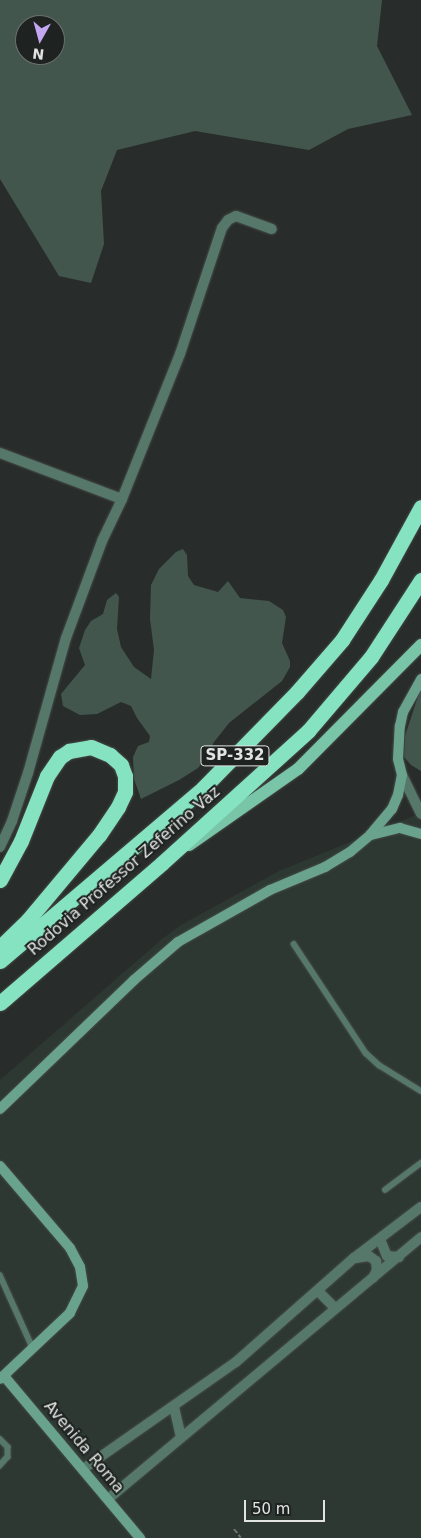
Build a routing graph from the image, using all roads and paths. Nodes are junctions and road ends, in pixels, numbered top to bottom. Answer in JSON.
{"nodes":[{"id":1,"x":272,"y":230,"type":"dead end"},
{"id":2,"x":0,"y":453,"type":"edge"},
{"id":3,"x":122,"y":499,"type":"junction"},
{"id":4,"x":421,"y":508,"type":"edge"},
{"id":5,"x":421,"y":580,"type":"edge"},
{"id":6,"x":421,"y":645,"type":"edge"},
{"id":7,"x":421,"y":679,"type":"edge"},
{"id":8,"x":402,"y":775,"type":"junction"},
{"id":9,"x":421,"y":814,"type":"edge"},
{"id":10,"x":421,"y":834,"type":"edge"},
{"id":11,"x":370,"y":835,"type":"junction"},
{"id":12,"x":0,"y":847,"type":"edge"},
{"id":13,"x":162,"y":864,"type":"junction"},
{"id":14,"x":0,"y":880,"type":"edge"},
{"id":15,"x":294,"y":944,"type":"dead end"},
{"id":16,"x":0,"y":947,"type":"edge"},
{"id":17,"x":0,"y":961,"type":"edge"},
{"id":18,"x":0,"y":1003,"type":"edge"},
{"id":19,"x":421,"y":1091,"type":"edge"},
{"id":20,"x":0,"y":1109,"type":"edge"},
{"id":21,"x":421,"y":1163,"type":"edge"},
{"id":22,"x":0,"y":1166,"type":"edge"},
{"id":23,"x":385,"y":1190,"type":"dead end"},
{"id":24,"x":421,"y":1207,"type":"edge"},
{"id":25,"x":421,"y":1237,"type":"edge"},
{"id":26,"x":380,"y":1239,"type":"junction"},
{"id":27,"x":399,"y":1257,"type":"junction"},
{"id":28,"x":354,"y":1258,"type":"junction"},
{"id":29,"x":0,"y":1275,"type":"edge"},
{"id":30,"x":372,"y":1279,"type":"junction"},
{"id":31,"x":318,"y":1291,"type":"junction"},
{"id":32,"x":336,"y":1308,"type":"junction"},
{"id":33,"x":33,"y":1348,"type":"junction"},
{"id":34,"x":2,"y":1378,"type":"edge"},
{"id":35,"x":174,"y":1407,"type":"junction"},
{"id":36,"x":181,"y":1437,"type":"junction"},
{"id":37,"x":0,"y":1439,"type":"edge"},
{"id":38,"x":0,"y":1466,"type":"edge"},
{"id":39,"x":83,"y":1469,"type":"junction"},
{"id":40,"x":108,"y":1499,"type":"junction"},
{"id":41,"x":234,"y":1529,"type":"dead end"},
{"id":42,"x":140,"y":1538,"type":"edge"},
{"id":43,"x":241,"y":1538,"type":"edge"}],
"edges":[{"from":1,"to":3,"type":"street"},
{"from":2,"to":3,"type":"street"},
{"from":3,"to":12,"type":"street"},
{"from":4,"to":17,"type":"highway","name":"Rodovia Professor Zeferino Vaz","number":"SP-332"},
{"from":5,"to":13,"type":"highway","name":"Rodovia Professor Zeferino Vaz","number":"SP-332"},
{"from":6,"to":13,"type":"main road"},
{"from":7,"to":8,"type":"street"},
{"from":8,"to":9,"type":"street"},
{"from":8,"to":11,"type":"street"},
{"from":10,"to":11,"type":"street"},
{"from":11,"to":20,"type":"street"},
{"from":13,"to":18,"type":"highway","name":"Rodovia Professor Zeferino Vaz","number":"SP-332"},
{"from":14,"to":16,"type":"highway"},
{"from":15,"to":19,"type":"lane"},
{"from":21,"to":23,"type":"lane"},
{"from":22,"to":33,"type":"street"},
{"from":24,"to":26,"type":"street"},
{"from":25,"to":27,"type":"street"},
{"from":26,"to":27,"type":"street"},
{"from":26,"to":28,"type":"street"},
{"from":27,"to":30,"type":"street"},
{"from":28,"to":30,"type":"street"},
{"from":28,"to":31,"type":"street"},
{"from":29,"to":33,"type":"lane"},
{"from":30,"to":32,"type":"street"},
{"from":31,"to":32,"type":"street"},
{"from":31,"to":35,"type":"street"},
{"from":32,"to":36,"type":"street"},
{"from":33,"to":34,"type":"street"},
{"from":34,"to":39,"type":"street","name":"Avenida Roma"},
{"from":35,"to":36,"type":"street"},
{"from":35,"to":39,"type":"street"},
{"from":36,"to":40,"type":"street"},
{"from":37,"to":38,"type":"lane"},
{"from":39,"to":40,"type":"street","name":"Avenida Roma"},
{"from":40,"to":42,"type":"street","name":"Avenida Roma"},
{"from":41,"to":43,"type":"path"}]}
